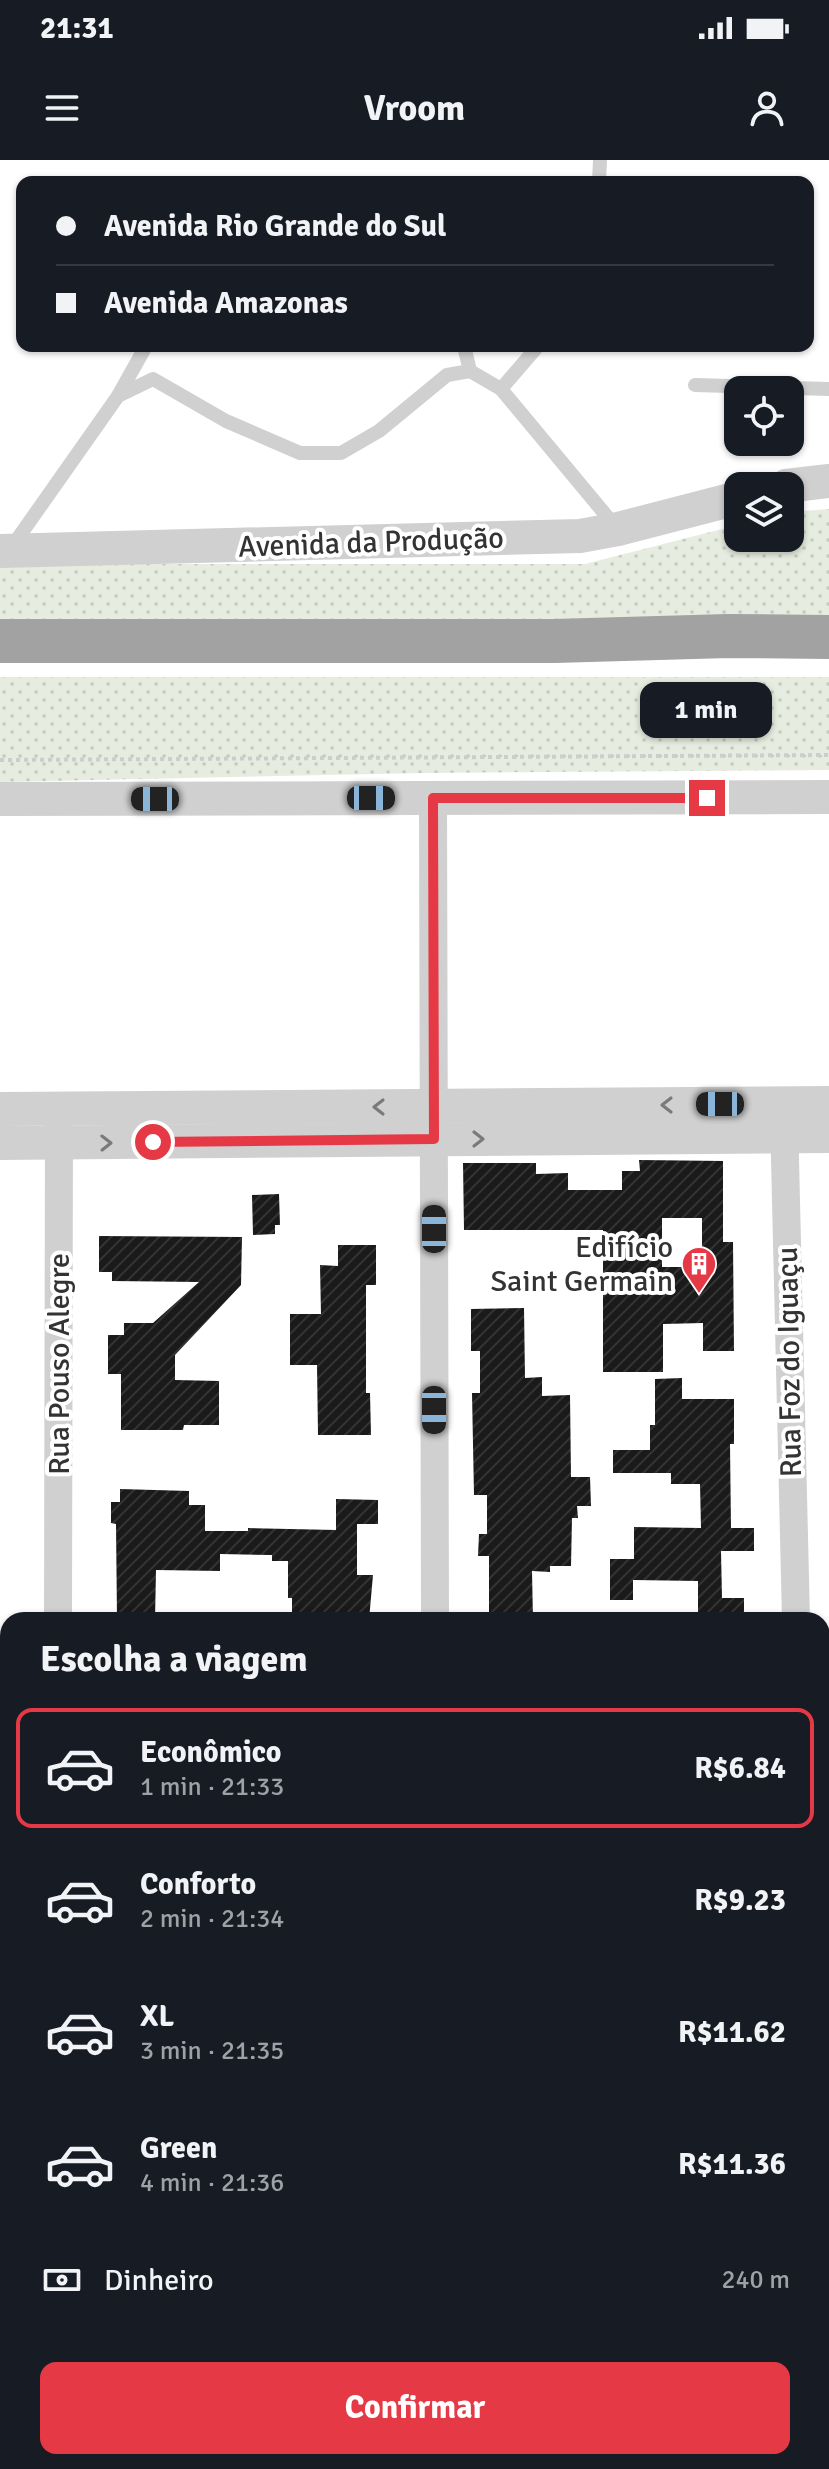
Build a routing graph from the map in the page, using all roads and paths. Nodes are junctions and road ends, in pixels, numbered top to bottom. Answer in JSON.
{"nodes":[{"id":1,"x":143,"y":352,"type":"edge"},
{"id":2,"x":465,"y":352,"type":"edge"},
{"id":3,"x":533,"y":352,"type":"edge"},
{"id":4,"x":470,"y":371,"type":"junction"},
{"id":5,"x":695,"y":385,"type":"dead end"},
{"id":6,"x":501,"y":389,"type":"junction"},
{"id":7,"x":829,"y":389,"type":"edge"},
{"id":8,"x":118,"y":396,"type":"junction"},
{"id":9,"x":829,"y":481,"type":"edge"},
{"id":10,"x":804,"y":484,"type":"edge"},
{"id":11,"x":724,"y":502,"type":"edge"},
{"id":12,"x":618,"y":529,"type":"junction"},
{"id":13,"x":4,"y":551,"type":"edge"},
{"id":14,"x":829,"y":637,"type":"edge"},
{"id":15,"x":0,"y":641,"type":"edge"},
{"id":16,"x":829,"y":755,"type":"edge"},
{"id":17,"x":0,"y":760,"type":"edge"},
{"id":18,"x":829,"y":797,"type":"edge"},
{"id":19,"x":433,"y":798,"type":"junction"},
{"id":20,"x":0,"y":799,"type":"edge"},
{"id":21,"x":829,"y":1103,"type":"edge"},
{"id":22,"x":0,"y":1109,"type":"edge"},
{"id":23,"x":59,"y":1109,"type":"junction"},
{"id":24,"x":784,"y":1120,"type":"junction"},
{"id":25,"x":434,"y":1123,"type":"junction"},
{"id":26,"x":829,"y":1136,"type":"edge"},
{"id":27,"x":0,"y":1143,"type":"edge"},
{"id":28,"x":59,"y":1143,"type":"junction"},
{"id":29,"x":58,"y":1612,"type":"edge"},
{"id":30,"x":435,"y":1612,"type":"edge"},
{"id":31,"x":796,"y":1612,"type":"edge"}],
"edges":[{"from":1,"to":8,"type":"lane"},
{"from":2,"to":4,"type":"lane"},
{"from":3,"to":6,"type":"lane"},
{"from":4,"to":6,"type":"lane"},
{"from":4,"to":8,"type":"lane"},
{"from":5,"to":7,"type":"lane"},
{"from":6,"to":12,"type":"lane"},
{"from":8,"to":13,"type":"lane"},
{"from":9,"to":10,"type":"street"},
{"from":11,"to":12,"type":"street","name":"Avenida da Produção"},
{"from":12,"to":13,"type":"street","name":"Avenida da Produção"},
{"from":14,"to":15,"type":"highway"},
{"from":16,"to":17,"type":"path"},
{"from":18,"to":19,"type":"street"},
{"from":19,"to":20,"type":"street"},
{"from":19,"to":25,"type":"street"},
{"from":21,"to":24,"type":"street"},
{"from":22,"to":23,"type":"street"},
{"from":25,"to":23,"type":"street","one_way":true},
{"from":23,"to":28,"type":"street","name":"Rua Pouso Alegre"},
{"from":24,"to":25,"type":"street"},
{"from":24,"to":26,"type":"street"},
{"from":24,"to":31,"type":"street","name":"Rua Foz do Iguaçu"},
{"from":28,"to":25,"type":"street","one_way":true},
{"from":25,"to":30,"type":"street"},
{"from":27,"to":28,"type":"street"},
{"from":28,"to":29,"type":"street","name":"Rua Pouso Alegre"}]}
